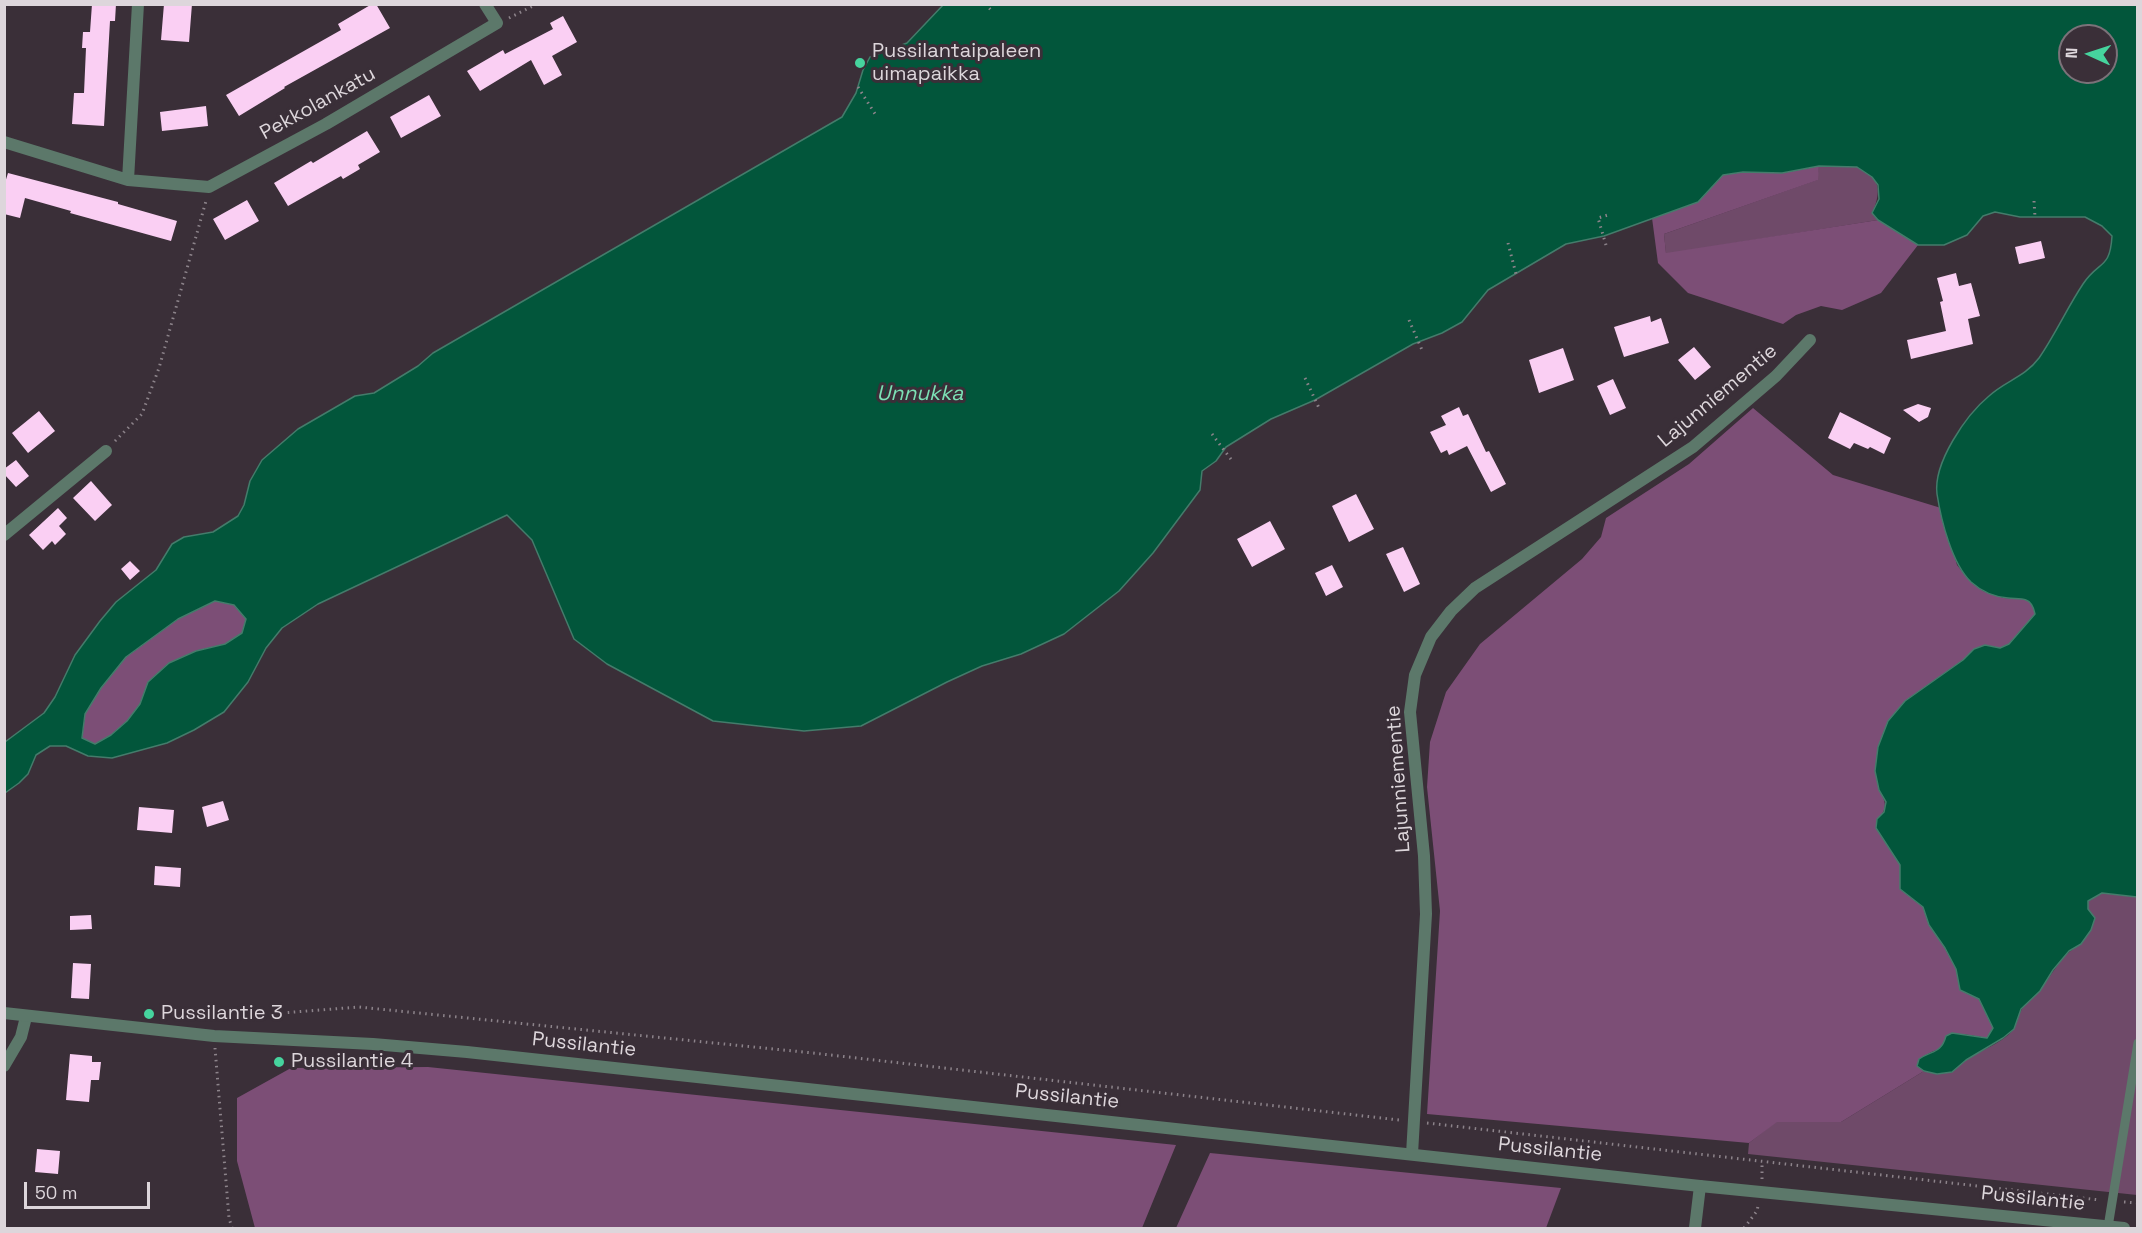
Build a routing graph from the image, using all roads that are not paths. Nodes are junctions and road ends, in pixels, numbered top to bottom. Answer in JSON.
{"nodes":[{"id":1,"x":138,"y":4,"type":"edge"},
{"id":2,"x":485,"y":4,"type":"edge"},
{"id":3,"x":4,"y":142,"type":"edge"},
{"id":4,"x":128,"y":180,"type":"junction"},
{"id":5,"x":1810,"y":340,"type":"dead end"},
{"id":6,"x":106,"y":451,"type":"road end"},
{"id":7,"x":4,"y":535,"type":"edge"},
{"id":8,"x":4,"y":1013,"type":"edge"},
{"id":9,"x":26,"y":1017,"type":"junction"},
{"id":10,"x":2138,"y":1043,"type":"edge"},
{"id":11,"x":4,"y":1066,"type":"edge"},
{"id":12,"x":2138,"y":1095,"type":"edge"},
{"id":13,"x":2128,"y":1099,"type":"junction"},
{"id":14,"x":1412,"y":1154,"type":"junction"},
{"id":15,"x":1700,"y":1186,"type":"junction"},
{"id":16,"x":2108,"y":1227,"type":"junction"},
{"id":17,"x":1695,"y":1228,"type":"edge"},
{"id":18,"x":2124,"y":1228,"type":"edge"}],
"edges":[{"from":1,"to":4,"type":"street"},
{"from":2,"to":4,"type":"street","name":"Pekkolankatu"},
{"from":3,"to":4,"type":"street"},
{"from":5,"to":14,"type":"street","name":"Lajunniementie"},
{"from":6,"to":7,"type":"street"},
{"from":8,"to":9,"type":"street","name":"Pussilantie"},
{"from":9,"to":11,"type":"street"},
{"from":9,"to":14,"type":"street","name":"Pussilantie"},
{"from":10,"to":13,"type":"lane"},
{"from":12,"to":13,"type":"lane"},
{"from":13,"to":16,"type":"lane"},
{"from":14,"to":15,"type":"street","name":"Pussilantie"},
{"from":15,"to":16,"type":"street","name":"Pussilantie"},
{"from":15,"to":17,"type":"street"},
{"from":16,"to":18,"type":"street","name":"Pussilantie"}]}
